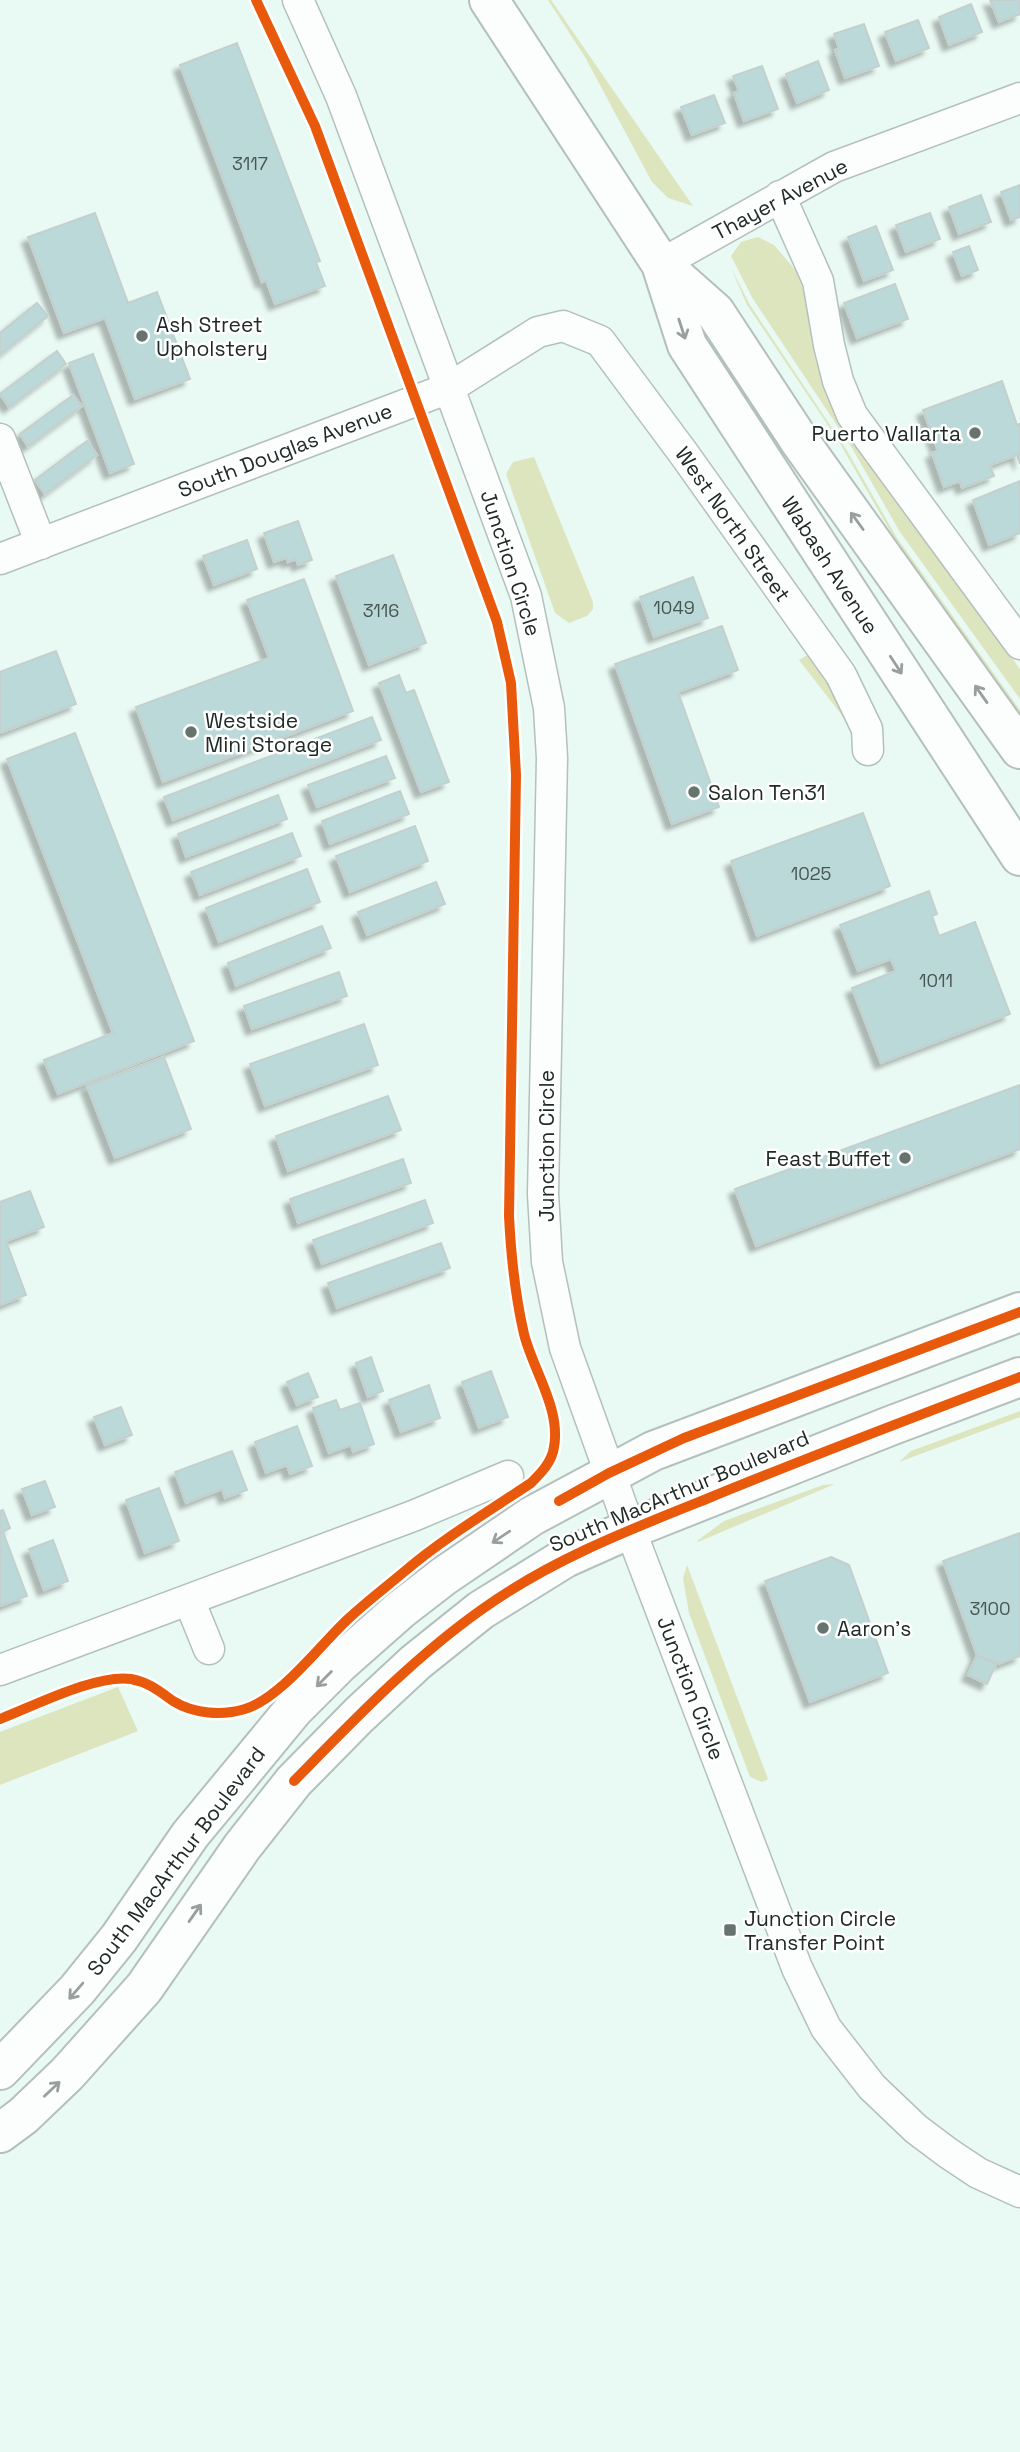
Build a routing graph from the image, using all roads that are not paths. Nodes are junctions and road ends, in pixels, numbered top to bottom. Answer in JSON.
{"nodes":[{"id":1,"x":298,"y":0,"type":"edge"},
{"id":2,"x":489,"y":0,"type":"edge"},
{"id":3,"x":1020,"y":98,"type":"edge"},
{"id":4,"x":780,"y":196,"type":"junction"},
{"id":5,"x":661,"y":264,"type":"junction"},
{"id":6,"x":563,"y":326,"type":"joint"},
{"id":7,"x":449,"y":388,"type":"junction"},
{"id":8,"x":0,"y":439,"type":"edge"},
{"id":9,"x":41,"y":544,"type":"junction"},
{"id":10,"x":0,"y":559,"type":"edge"},
{"id":11,"x":1020,"y":644,"type":"edge"},
{"id":12,"x":1020,"y":749,"type":"edge"},
{"id":13,"x":868,"y":750,"type":"dead end"},
{"id":14,"x":1020,"y":856,"type":"edge"},
{"id":15,"x":1020,"y":1312,"type":"edge"},
{"id":16,"x":1020,"y":1377,"type":"edge"},
{"id":17,"x":609,"y":1473,"type":"junction"},
{"id":18,"x":508,"y":1476,"type":"dead end"},
{"id":19,"x":630,"y":1529,"type":"junction"},
{"id":20,"x":189,"y":1600,"type":"junction"},
{"id":21,"x":209,"y":1649,"type":"dead end"},
{"id":22,"x":0,"y":1670,"type":"edge"},
{"id":23,"x":0,"y":2070,"type":"edge"},
{"id":24,"x":0,"y":2133,"type":"edge"},
{"id":25,"x":1020,"y":2192,"type":"edge"}],
"edges":[{"from":1,"to":7,"type":"street","name":"Junction Circle"},
{"from":2,"to":5,"type":"main road","name":"Wabash Avenue"},
{"from":3,"to":4,"type":"street","name":"Thayer Avenue"},
{"from":4,"to":5,"type":"street","name":"Thayer Avenue"},
{"from":4,"to":11,"type":"street"},
{"from":12,"to":5,"type":"main road","name":"Wabash Avenue","one_way":true},
{"from":5,"to":14,"type":"main road","name":"Wabash Avenue","one_way":true},
{"from":6,"to":7,"type":"street","name":"South Douglas Avenue"},
{"from":6,"to":13,"type":"street","name":"West North Street"},
{"from":7,"to":9,"type":"street","name":"South Douglas Avenue"},
{"from":7,"to":17,"type":"street","name":"Junction Circle"},
{"from":8,"to":9,"type":"street"},
{"from":9,"to":10,"type":"street","name":"South Douglas Avenue"},
{"from":15,"to":17,"type":"main road","name":"South MacArthur Boulevard"},
{"from":16,"to":19,"type":"main road","name":"South MacArthur Boulevard"},
{"from":17,"to":19,"type":"street","name":"Junction Circle"},
{"from":17,"to":23,"type":"main road","name":"South MacArthur Boulevard","one_way":true},
{"from":18,"to":20,"type":"street"},
{"from":24,"to":19,"type":"main road","name":"South MacArthur Boulevard","one_way":true},
{"from":19,"to":25,"type":"street","name":"Junction Circle"},
{"from":20,"to":21,"type":"street"},
{"from":20,"to":22,"type":"street"}]}
